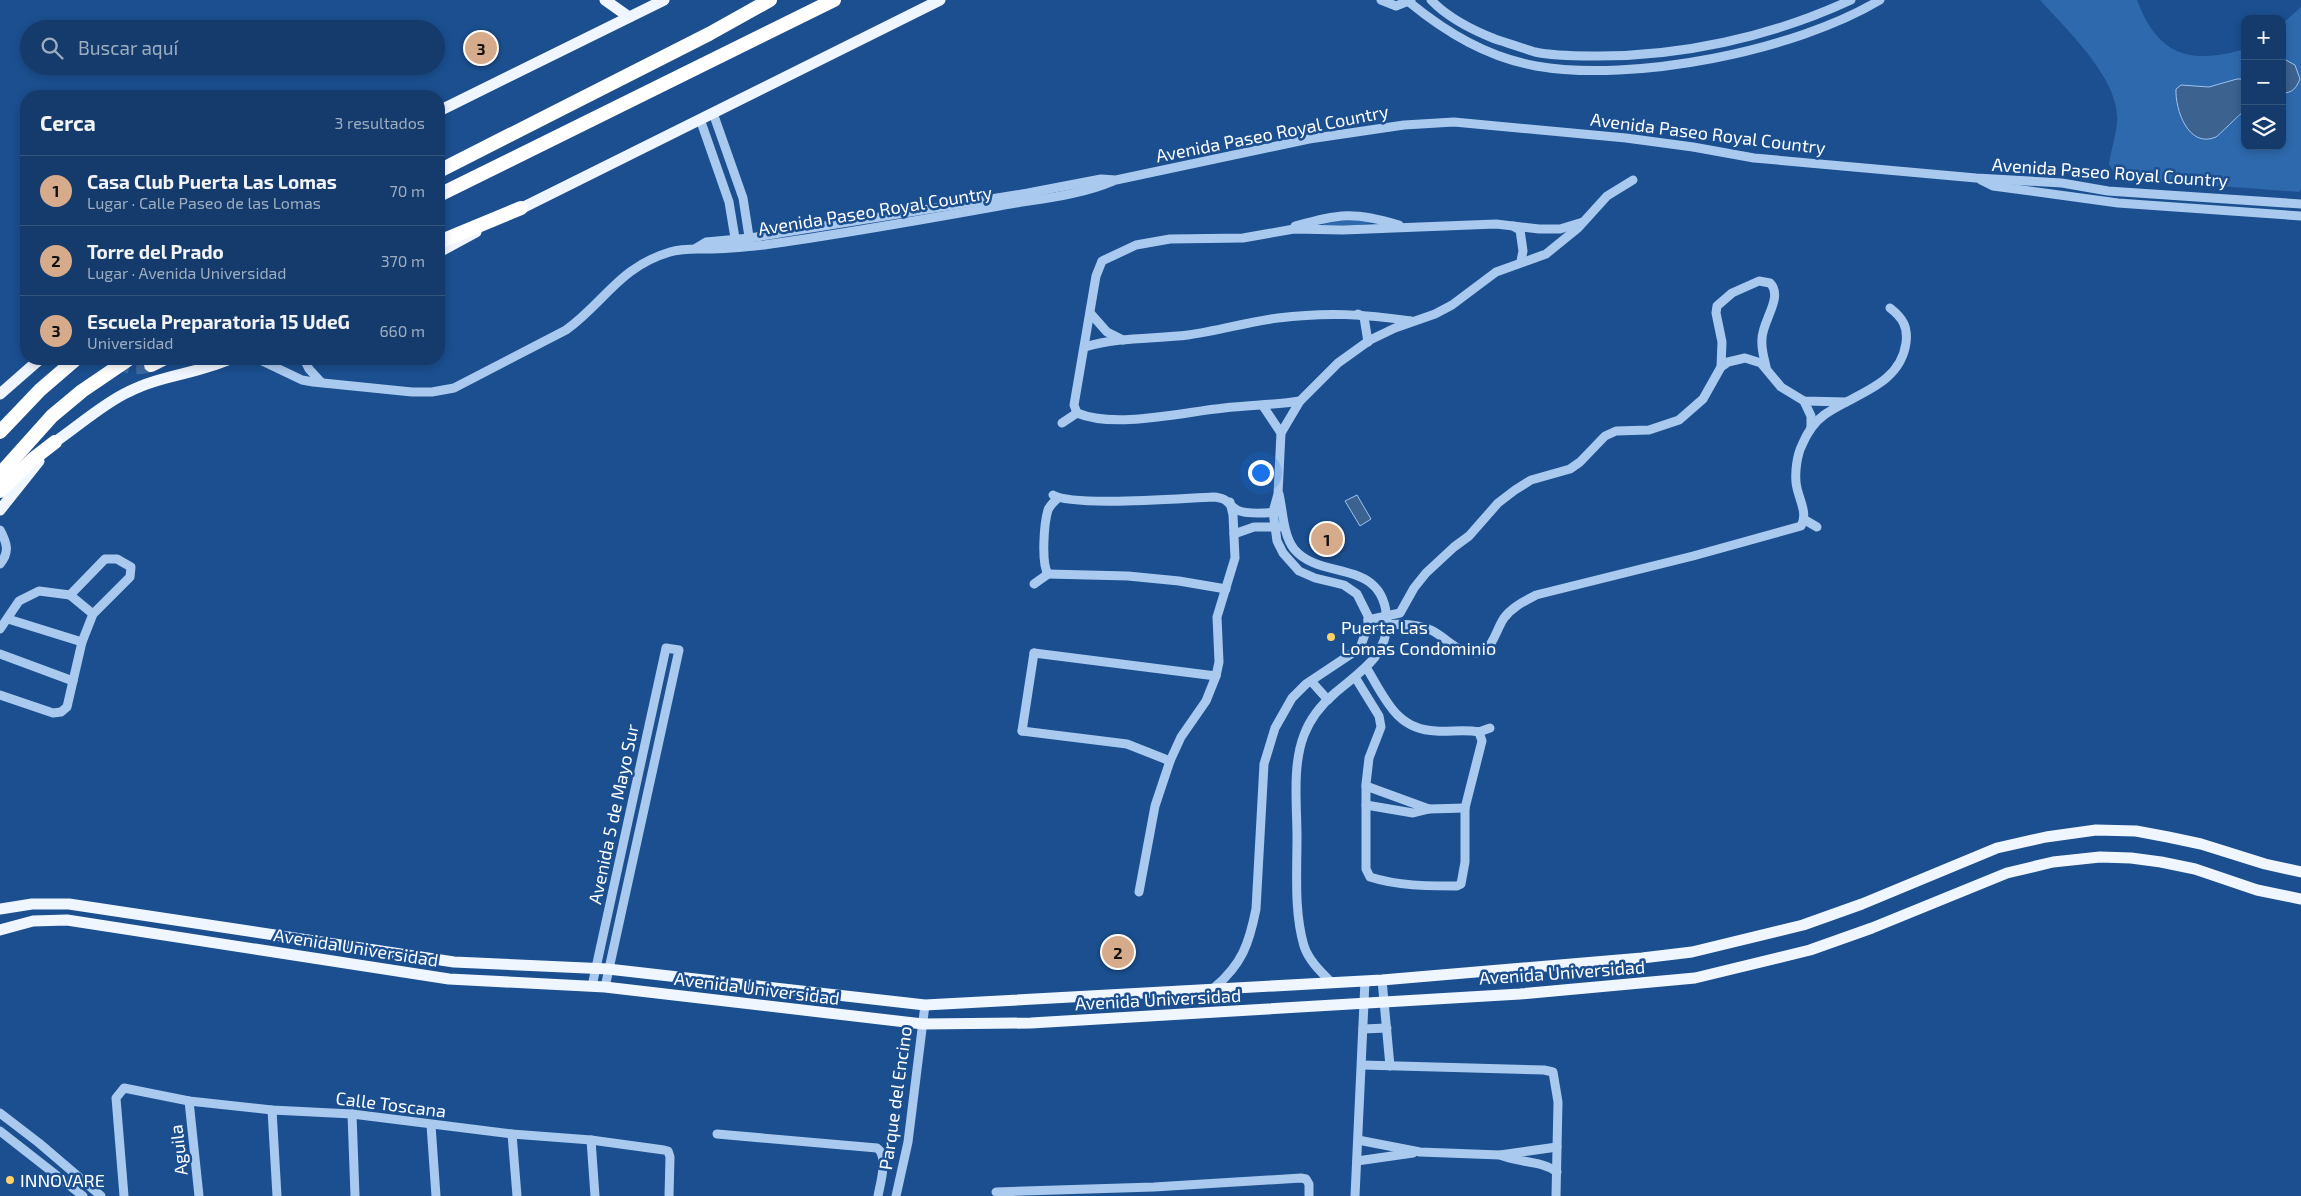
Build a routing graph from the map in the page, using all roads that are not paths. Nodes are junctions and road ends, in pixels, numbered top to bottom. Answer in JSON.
{"nodes":[{"id":1,"x":605,"y":0,"type":"edge"},
{"id":2,"x":664,"y":0,"type":"edge"},
{"id":3,"x":770,"y":0,"type":"edge"},
{"id":4,"x":834,"y":0,"type":"edge"},
{"id":5,"x":940,"y":0,"type":"edge"},
{"id":6,"x":1381,"y":0,"type":"edge"},
{"id":7,"x":1430,"y":0,"type":"edge"},
{"id":8,"x":1851,"y":0,"type":"edge"},
{"id":9,"x":1880,"y":0,"type":"edge"},
{"id":10,"x":1410,"y":1,"type":"edge"},
{"id":11,"x":629,"y":18,"type":"junction"},
{"id":12,"x":445,"y":108,"type":"edge"},
{"id":13,"x":714,"y":113,"type":"junction"},
{"id":14,"x":700,"y":119,"type":"junction"},
{"id":15,"x":445,"y":167,"type":"edge"},
{"id":16,"x":1976,"y":178,"type":"junction"},
{"id":17,"x":1633,"y":180,"type":"dead end"},
{"id":18,"x":445,"y":192,"type":"edge"},
{"id":19,"x":1045,"y":194,"type":"junction"},
{"id":20,"x":743,"y":198,"type":"junction"},
{"id":21,"x":2244,"y":199,"type":"junction"},
{"id":22,"x":729,"y":202,"type":"junction"},
{"id":23,"x":2301,"y":204,"type":"edge"},
{"id":24,"x":521,"y":208,"type":"junction"},
{"id":25,"x":931,"y":208,"type":"junction"},
{"id":26,"x":2242,"y":212,"type":"junction"},
{"id":27,"x":2301,"y":216,"type":"edge"},
{"id":28,"x":931,"y":218,"type":"junction"},
{"id":29,"x":1583,"y":222,"type":"junction"},
{"id":30,"x":1513,"y":226,"type":"junction"},
{"id":31,"x":1406,"y":227,"type":"junction"},
{"id":32,"x":1272,"y":232,"type":"junction"},
{"id":33,"x":445,"y":240,"type":"edge"},
{"id":34,"x":750,"y":242,"type":"junction"},
{"id":35,"x":736,"y":243,"type":"junction"},
{"id":36,"x":445,"y":249,"type":"edge"},
{"id":37,"x":1521,"y":261,"type":"junction"},
{"id":38,"x":1890,"y":308,"type":"dead end"},
{"id":39,"x":1091,"y":314,"type":"junction"},
{"id":40,"x":1358,"y":314,"type":"junction"},
{"id":41,"x":1414,"y":321,"type":"junction"},
{"id":42,"x":1123,"y":340,"type":"junction"},
{"id":43,"x":1368,"y":342,"type":"junction"},
{"id":44,"x":1085,"y":347,"type":"junction"},
{"id":45,"x":33,"y":365,"type":"edge"},
{"id":46,"x":69,"y":365,"type":"edge"},
{"id":47,"x":120,"y":365,"type":"edge"},
{"id":48,"x":216,"y":365,"type":"edge"},
{"id":49,"x":271,"y":365,"type":"edge"},
{"id":50,"x":307,"y":365,"type":"edge"},
{"id":51,"x":1721,"y":367,"type":"junction"},
{"id":52,"x":1767,"y":369,"type":"junction"},
{"id":53,"x":321,"y":382,"type":"junction"},
{"id":54,"x":0,"y":394,"type":"edge"},
{"id":55,"x":1300,"y":401,"type":"junction"},
{"id":56,"x":1804,"y":402,"type":"junction"},
{"id":57,"x":1849,"y":402,"type":"junction"},
{"id":58,"x":1263,"y":406,"type":"junction"},
{"id":59,"x":1077,"y":413,"type":"junction"},
{"id":60,"x":1062,"y":423,"type":"dead end"},
{"id":61,"x":1811,"y":427,"type":"junction"},
{"id":62,"x":0,"y":432,"type":"edge"},
{"id":63,"x":1280,"y":433,"type":"junction"},
{"id":64,"x":55,"y":442,"type":"junction"},
{"id":65,"x":0,"y":474,"type":"edge"},
{"id":66,"x":0,"y":490,"type":"edge"},
{"id":67,"x":1230,"y":502,"type":"junction"},
{"id":68,"x":0,"y":510,"type":"edge"},
{"id":69,"x":1278,"y":512,"type":"junction"},
{"id":70,"x":1804,"y":520,"type":"junction"},
{"id":71,"x":1275,"y":526,"type":"junction"},
{"id":72,"x":1285,"y":527,"type":"junction"},
{"id":73,"x":1816,"y":527,"type":"dead end"},
{"id":74,"x":0,"y":530,"type":"edge"},
{"id":75,"x":1234,"y":534,"type":"junction"},
{"id":76,"x":0,"y":564,"type":"edge"},
{"id":77,"x":1048,"y":574,"type":"junction"},
{"id":78,"x":1034,"y":584,"type":"dead end"},
{"id":79,"x":1226,"y":589,"type":"junction"},
{"id":80,"x":70,"y":595,"type":"junction"},
{"id":81,"x":93,"y":614,"type":"junction"},
{"id":82,"x":8,"y":619,"type":"junction"},
{"id":83,"x":1386,"y":621,"type":"junction"},
{"id":84,"x":1368,"y":623,"type":"junction"},
{"id":85,"x":0,"y":629,"type":"edge"},
{"id":86,"x":82,"y":642,"type":"junction"},
{"id":87,"x":0,"y":654,"type":"edge"},
{"id":88,"x":1366,"y":667,"type":"junction"},
{"id":89,"x":1216,"y":676,"type":"junction"},
{"id":90,"x":1355,"y":677,"type":"junction"},
{"id":91,"x":73,"y":680,"type":"junction"},
{"id":92,"x":1311,"y":681,"type":"junction"},
{"id":93,"x":0,"y":695,"type":"edge"},
{"id":94,"x":1328,"y":700,"type":"junction"},
{"id":95,"x":1390,"y":707,"type":"junction"},
{"id":96,"x":1379,"y":716,"type":"junction"},
{"id":97,"x":1490,"y":728,"type":"dead end"},
{"id":98,"x":1479,"y":732,"type":"junction"},
{"id":99,"x":1170,"y":761,"type":"junction"},
{"id":100,"x":1366,"y":786,"type":"junction"},
{"id":101,"x":1366,"y":805,"type":"junction"},
{"id":102,"x":1429,"y":808,"type":"junction"},
{"id":103,"x":1465,"y":808,"type":"junction"},
{"id":104,"x":2301,"y":872,"type":"edge"},
{"id":105,"x":1139,"y":892,"type":"dead end"},
{"id":106,"x":2301,"y":899,"type":"edge"},
{"id":107,"x":0,"y":909,"type":"edge"},
{"id":108,"x":0,"y":930,"type":"edge"},
{"id":109,"x":596,"y":968,"type":"junction"},
{"id":110,"x":608,"y":969,"type":"junction"},
{"id":111,"x":1382,"y":980,"type":"junction"},
{"id":112,"x":1365,"y":981,"type":"junction"},
{"id":113,"x":1331,"y":982,"type":"junction"},
{"id":114,"x":592,"y":986,"type":"junction"},
{"id":115,"x":605,"y":987,"type":"junction"},
{"id":116,"x":1215,"y":988,"type":"junction"},
{"id":117,"x":1384,"y":1003,"type":"junction"},
{"id":118,"x":925,"y":1004,"type":"junction"},
{"id":119,"x":1364,"y":1004,"type":"junction"},
{"id":120,"x":923,"y":1024,"type":"junction"},
{"id":121,"x":1387,"y":1028,"type":"junction"},
{"id":122,"x":1364,"y":1029,"type":"junction"},
{"id":123,"x":1362,"y":1065,"type":"junction"},
{"id":124,"x":1390,"y":1066,"type":"junction"},
{"id":125,"x":189,"y":1100,"type":"junction"},
{"id":126,"x":272,"y":1110,"type":"junction"},
{"id":127,"x":0,"y":1113,"type":"edge"},
{"id":128,"x":352,"y":1114,"type":"junction"},
{"id":129,"x":431,"y":1124,"type":"junction"},
{"id":130,"x":0,"y":1131,"type":"edge"},
{"id":131,"x":512,"y":1134,"type":"junction"},
{"id":132,"x":717,"y":1134,"type":"dead end"},
{"id":133,"x":591,"y":1140,"type":"junction"},
{"id":134,"x":1358,"y":1140,"type":"junction"},
{"id":135,"x":39,"y":1143,"type":"junction"},
{"id":136,"x":1557,"y":1147,"type":"junction"},
{"id":137,"x":1420,"y":1152,"type":"junction"},
{"id":138,"x":30,"y":1154,"type":"junction"},
{"id":139,"x":1500,"y":1155,"type":"junction"},
{"id":140,"x":1357,"y":1161,"type":"junction"},
{"id":141,"x":1557,"y":1172,"type":"junction"},
{"id":142,"x":87,"y":1184,"type":"junction"},
{"id":143,"x":996,"y":1192,"type":"dead end"},
{"id":144,"x":1079,"y":1193,"type":"edge"},
{"id":145,"x":81,"y":1194,"type":"edge"},
{"id":146,"x":101,"y":1196,"type":"edge"},
{"id":147,"x":124,"y":1196,"type":"edge"},
{"id":148,"x":199,"y":1196,"type":"edge"},
{"id":149,"x":277,"y":1196,"type":"edge"},
{"id":150,"x":355,"y":1196,"type":"edge"},
{"id":151,"x":436,"y":1196,"type":"edge"},
{"id":152,"x":517,"y":1196,"type":"edge"},
{"id":153,"x":596,"y":1196,"type":"edge"},
{"id":154,"x":669,"y":1196,"type":"edge"},
{"id":155,"x":878,"y":1196,"type":"edge"},
{"id":156,"x":896,"y":1196,"type":"edge"},
{"id":157,"x":1309,"y":1196,"type":"edge"},
{"id":158,"x":1355,"y":1196,"type":"edge"},
{"id":159,"x":1556,"y":1196,"type":"edge"}],
"edges":[{"from":1,"to":11,"type":"main road"},
{"from":2,"to":11,"type":"main road"},
{"from":3,"to":15,"type":"highway"},
{"from":4,"to":18,"type":"highway"},
{"from":5,"to":13,"type":"main road"},
{"from":6,"to":10,"type":"street"},
{"from":7,"to":8,"type":"street"},
{"from":9,"to":10,"type":"street"},
{"from":11,"to":12,"type":"main road"},
{"from":13,"to":14,"type":"main road"},
{"from":13,"to":20,"type":"street"},
{"from":14,"to":22,"type":"street"},
{"from":14,"to":24,"type":"main road"},
{"from":16,"to":19,"type":"street","name":"Avenida Paseo Royal Country"},
{"from":16,"to":21,"type":"street","name":"Avenida Paseo Royal Country"},
{"from":16,"to":26,"type":"street"},
{"from":17,"to":29,"type":"street"},
{"from":19,"to":25,"type":"street","name":"Avenida Paseo Royal Country"},
{"from":19,"to":28,"type":"street","name":"Avenida Paseo Royal Country"},
{"from":20,"to":22,"type":"street"},
{"from":20,"to":34,"type":"street"},
{"from":21,"to":23,"type":"street","name":"Avenida Paseo Royal Country"},
{"from":21,"to":26,"type":"street"},
{"from":22,"to":35,"type":"street"},
{"from":24,"to":33,"type":"highway"},
{"from":24,"to":36,"type":"main road"},
{"from":25,"to":28,"type":"street"},
{"from":25,"to":34,"type":"street","name":"Avenida Paseo Royal Country"},
{"from":26,"to":27,"type":"street"},
{"from":28,"to":34,"type":"street","name":"Avenida Paseo Royal Country"},
{"from":29,"to":30,"type":"street"},
{"from":29,"to":37,"type":"street"},
{"from":30,"to":31,"type":"street"},
{"from":30,"to":37,"type":"street"},
{"from":31,"to":32,"type":"street"},
{"from":31,"to":32,"type":"street"},
{"from":32,"to":39,"type":"street"},
{"from":34,"to":35,"type":"street","name":"Avenida Paseo Royal Country"},
{"from":35,"to":53,"type":"street","name":"Avenida Paseo Royal Country"},
{"from":37,"to":41,"type":"street"},
{"from":38,"to":57,"type":"street"},
{"from":39,"to":42,"type":"street"},
{"from":39,"to":44,"type":"street"},
{"from":40,"to":41,"type":"street"},
{"from":40,"to":42,"type":"street"},
{"from":40,"to":43,"type":"street"},
{"from":41,"to":43,"type":"street"},
{"from":42,"to":44,"type":"street"},
{"from":43,"to":55,"type":"street"},
{"from":44,"to":59,"type":"street"},
{"from":45,"to":54,"type":"main road"},
{"from":46,"to":62,"type":"highway"},
{"from":47,"to":65,"type":"highway"},
{"from":48,"to":64,"type":"main road"},
{"from":49,"to":53,"type":"street","name":"Avenida Paseo Royal Country"},
{"from":50,"to":53,"type":"street"},
{"from":51,"to":52,"type":"street"},
{"from":51,"to":52,"type":"street"},
{"from":51,"to":83,"type":"street"},
{"from":52,"to":56,"type":"street"},
{"from":55,"to":58,"type":"street"},
{"from":55,"to":63,"type":"street"},
{"from":56,"to":57,"type":"street"},
{"from":56,"to":61,"type":"street"},
{"from":57,"to":61,"type":"street"},
{"from":58,"to":59,"type":"street"},
{"from":58,"to":63,"type":"street"},
{"from":59,"to":60,"type":"street"},
{"from":61,"to":70,"type":"street"},
{"from":63,"to":69,"type":"street"},
{"from":64,"to":66,"type":"highway"},
{"from":64,"to":68,"type":"main road"},
{"from":67,"to":69,"type":"street"},
{"from":67,"to":75,"type":"street"},
{"from":67,"to":77,"type":"street"},
{"from":69,"to":71,"type":"street"},
{"from":69,"to":72,"type":"street"},
{"from":70,"to":73,"type":"street"},
{"from":70,"to":83,"type":"street"},
{"from":71,"to":72,"type":"street"},
{"from":71,"to":75,"type":"street"},
{"from":71,"to":84,"type":"street"},
{"from":72,"to":83,"type":"street"},
{"from":74,"to":76,"type":"street"},
{"from":75,"to":79,"type":"street"},
{"from":77,"to":78,"type":"street"},
{"from":77,"to":79,"type":"street"},
{"from":79,"to":89,"type":"street"},
{"from":80,"to":81,"type":"street"},
{"from":80,"to":81,"type":"street"},
{"from":80,"to":82,"type":"street"},
{"from":81,"to":86,"type":"street"},
{"from":82,"to":85,"type":"street"},
{"from":82,"to":86,"type":"street"},
{"from":83,"to":84,"type":"street"},
{"from":83,"to":88,"type":"street"},
{"from":84,"to":92,"type":"street"},
{"from":86,"to":91,"type":"street"},
{"from":87,"to":91,"type":"street"},
{"from":88,"to":90,"type":"street"},
{"from":88,"to":95,"type":"street"},
{"from":89,"to":99,"type":"street"},
{"from":89,"to":99,"type":"street"},
{"from":90,"to":94,"type":"street"},
{"from":90,"to":96,"type":"street"},
{"from":91,"to":93,"type":"street"},
{"from":92,"to":94,"type":"street"},
{"from":92,"to":116,"type":"street"},
{"from":94,"to":113,"type":"street"},
{"from":95,"to":96,"type":"street"},
{"from":95,"to":98,"type":"street"},
{"from":96,"to":100,"type":"street"},
{"from":97,"to":98,"type":"street"},
{"from":98,"to":103,"type":"street"},
{"from":99,"to":105,"type":"street"},
{"from":100,"to":101,"type":"street"},
{"from":100,"to":102,"type":"street"},
{"from":101,"to":102,"type":"street"},
{"from":101,"to":103,"type":"street"},
{"from":102,"to":103,"type":"street"},
{"from":104,"to":111,"type":"main road","name":"Avenida Universidad"},
{"from":106,"to":117,"type":"main road","name":"Avenida Universidad"},
{"from":107,"to":109,"type":"main road","name":"Avenida Universidad"},
{"from":108,"to":114,"type":"main road","name":"Avenida Universidad"},
{"from":109,"to":110,"type":"main road","name":"Avenida Universidad"},
{"from":109,"to":110,"type":"street","name":"Avenida 5 de Mayo Sur"},
{"from":109,"to":114,"type":"street","name":"Avenida 5 de Mayo Sur"},
{"from":110,"to":115,"type":"street","name":"Avenida 5 de Mayo Sur"},
{"from":110,"to":118,"type":"main road","name":"Avenida Universidad"},
{"from":111,"to":112,"type":"main road","name":"Avenida Universidad"},
{"from":111,"to":117,"type":"street"},
{"from":112,"to":113,"type":"main road","name":"Avenida Universidad"},
{"from":112,"to":119,"type":"street"},
{"from":113,"to":116,"type":"main road","name":"Avenida Universidad"},
{"from":114,"to":115,"type":"main road","name":"Avenida Universidad"},
{"from":115,"to":120,"type":"main road","name":"Avenida Universidad"},
{"from":116,"to":118,"type":"main road","name":"Avenida Universidad"},
{"from":117,"to":119,"type":"main road","name":"Avenida Universidad"},
{"from":117,"to":121,"type":"street"},
{"from":118,"to":120,"type":"street","name":"Parque del Encino"},
{"from":119,"to":120,"type":"main road","name":"Avenida Universidad"},
{"from":119,"to":122,"type":"street"},
{"from":120,"to":156,"type":"street","name":"Parque del Encino"},
{"from":121,"to":122,"type":"street"},
{"from":121,"to":124,"type":"street"},
{"from":122,"to":123,"type":"street"},
{"from":123,"to":124,"type":"street"},
{"from":123,"to":134,"type":"street"},
{"from":124,"to":136,"type":"street"},
{"from":125,"to":126,"type":"street","name":"Calle Toscana"},
{"from":125,"to":147,"type":"street","name":"Calle Toscana"},
{"from":125,"to":148,"type":"street","name":"Aguila"},
{"from":126,"to":128,"type":"street","name":"Calle Toscana"},
{"from":126,"to":149,"type":"street"},
{"from":127,"to":135,"type":"street"},
{"from":128,"to":129,"type":"street","name":"Calle Toscana"},
{"from":128,"to":150,"type":"street"},
{"from":129,"to":131,"type":"street","name":"Calle Toscana"},
{"from":129,"to":151,"type":"street"},
{"from":130,"to":138,"type":"street"},
{"from":131,"to":133,"type":"street","name":"Calle Toscana"},
{"from":131,"to":152,"type":"street"},
{"from":132,"to":155,"type":"street"},
{"from":133,"to":153,"type":"street"},
{"from":133,"to":154,"type":"street","name":"Calle Toscana"},
{"from":134,"to":137,"type":"street"},
{"from":134,"to":140,"type":"street"},
{"from":135,"to":138,"type":"street"},
{"from":135,"to":142,"type":"street"},
{"from":136,"to":139,"type":"street"},
{"from":136,"to":141,"type":"street"},
{"from":137,"to":139,"type":"street"},
{"from":137,"to":140,"type":"street"},
{"from":138,"to":145,"type":"street"},
{"from":139,"to":141,"type":"street"},
{"from":140,"to":158,"type":"street"},
{"from":141,"to":159,"type":"street"},
{"from":142,"to":145,"type":"street"},
{"from":142,"to":146,"type":"street"},
{"from":143,"to":144,"type":"street"},
{"from":144,"to":157,"type":"street"}]}
